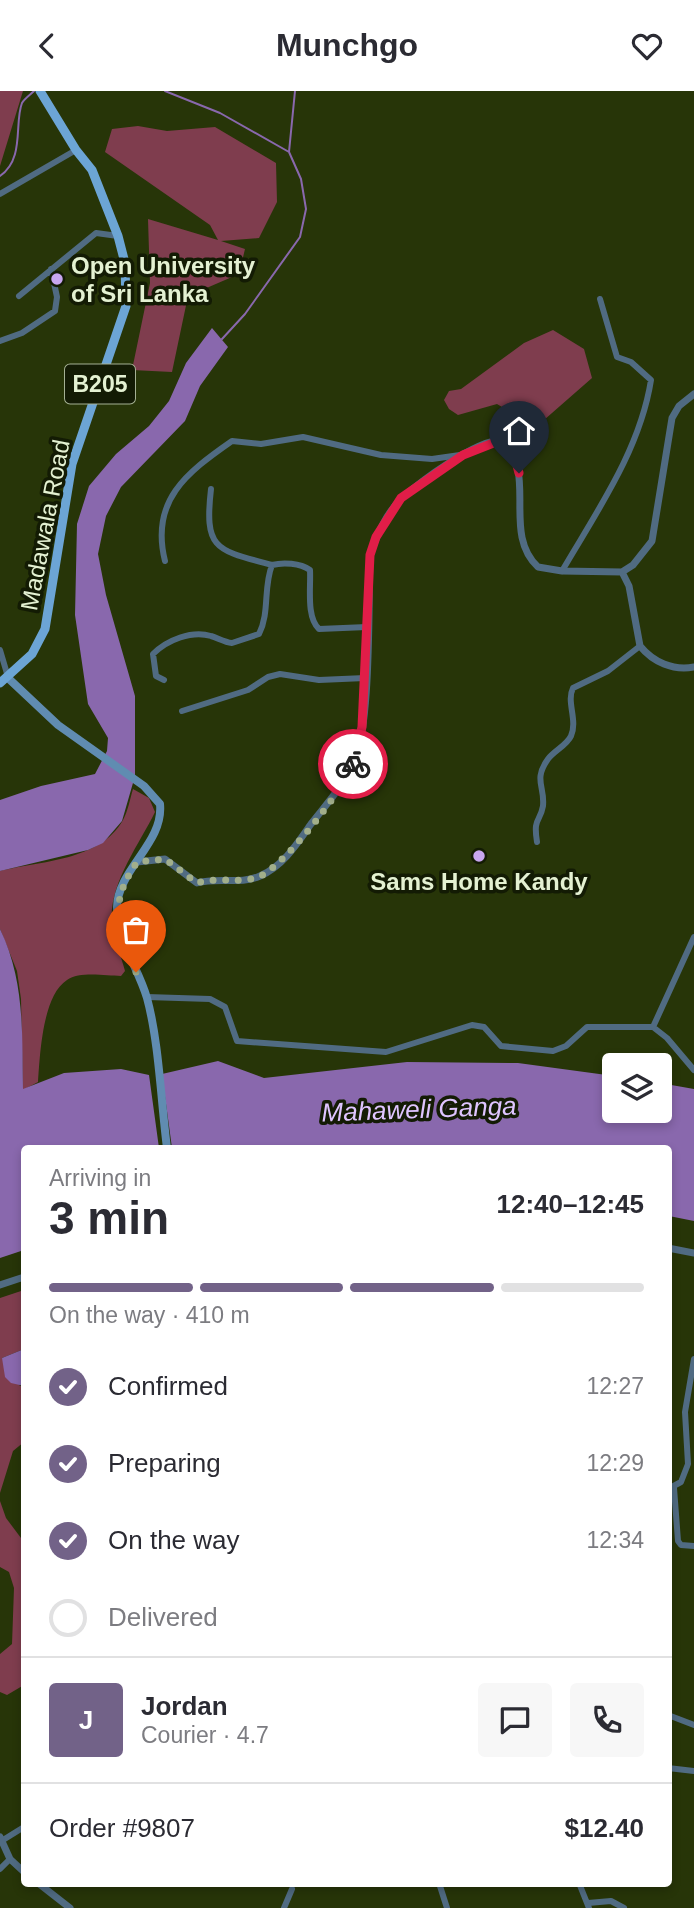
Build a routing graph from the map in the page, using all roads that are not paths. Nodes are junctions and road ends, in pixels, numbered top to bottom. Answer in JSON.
{"nodes":[{"id":1,"x":41,"y":93,"type":"edge"},
{"id":2,"x":76,"y":151,"type":"junction"},
{"id":3,"x":0,"y":194,"type":"edge"},
{"id":4,"x":118,"y":236,"type":"junction"},
{"id":5,"x":51,"y":269,"type":"junction"},
{"id":6,"x":19,"y":296,"type":"dead end"},
{"id":7,"x":600,"y":299,"type":"dead end"},
{"id":8,"x":0,"y":341,"type":"edge"},
{"id":9,"x":694,"y":394,"type":"edge"},
{"id":10,"x":463,"y":455,"type":"junction"},
{"id":11,"x":211,"y":489,"type":"dead end"},
{"id":12,"x":165,"y":561,"type":"dead end"},
{"id":13,"x":272,"y":565,"type":"junction"},
{"id":14,"x":562,"y":571,"type":"junction"},
{"id":15,"x":622,"y":572,"type":"junction"},
{"id":16,"x":367,"y":628,"type":"junction"},
{"id":17,"x":640,"y":646,"type":"junction"},
{"id":18,"x":0,"y":650,"type":"edge"},
{"id":19,"x":694,"y":667,"type":"edge"},
{"id":20,"x":365,"y":678,"type":"junction"},
{"id":21,"x":164,"y":680,"type":"dead end"},
{"id":22,"x":4,"y":681,"type":"edge"},
{"id":23,"x":182,"y":711,"type":"dead end"},
{"id":24,"x":537,"y":842,"type":"dead end"},
{"id":25,"x":137,"y":862,"type":"junction"},
{"id":26,"x":694,"y":937,"type":"edge"},
{"id":27,"x":147,"y":997,"type":"junction"},
{"id":28,"x":653,"y":1027,"type":"junction"},
{"id":29,"x":694,"y":1070,"type":"edge"},
{"id":30,"x":167,"y":1145,"type":"edge"},
{"id":31,"x":672,"y":1249,"type":"edge"},
{"id":32,"x":694,"y":1253,"type":"edge"},
{"id":33,"x":21,"y":1278,"type":"edge"},
{"id":34,"x":0,"y":1285,"type":"edge"},
{"id":35,"x":694,"y":1359,"type":"edge"},
{"id":36,"x":691,"y":1464,"type":"edge"},
{"id":37,"x":672,"y":1487,"type":"edge"},
{"id":38,"x":672,"y":1505,"type":"edge"},
{"id":39,"x":694,"y":1546,"type":"edge"},
{"id":40,"x":672,"y":1717,"type":"edge"},
{"id":41,"x":694,"y":1725,"type":"edge"},
{"id":42,"x":672,"y":1768,"type":"edge"},
{"id":43,"x":694,"y":1771,"type":"edge"},
{"id":44,"x":21,"y":1828,"type":"edge"},
{"id":45,"x":2,"y":1838,"type":"edge"},
{"id":46,"x":10,"y":1859,"type":"junction"},
{"id":47,"x":0,"y":1869,"type":"edge"},
{"id":48,"x":21,"y":1869,"type":"edge"},
{"id":49,"x":43,"y":1887,"type":"edge"},
{"id":50,"x":440,"y":1887,"type":"edge"},
{"id":51,"x":581,"y":1887,"type":"edge"},
{"id":52,"x":292,"y":1889,"type":"dead end"},
{"id":53,"x":589,"y":1905,"type":"edge"},
{"id":54,"x":70,"y":1908,"type":"edge"},
{"id":55,"x":284,"y":1908,"type":"edge"},
{"id":56,"x":447,"y":1908,"type":"edge"},
{"id":57,"x":624,"y":1908,"type":"edge"}],
"edges":[{"from":1,"to":2,"type":"main road","name":"Madawala Road","number":"B205"},
{"from":2,"to":3,"type":"street"},
{"from":2,"to":4,"type":"main road","name":"Madawala Road","number":"B205"},
{"from":4,"to":5,"type":"street"},
{"from":4,"to":22,"type":"main road","name":"Madawala Road","number":"B205"},
{"from":5,"to":6,"type":"street"},
{"from":5,"to":8,"type":"street"},
{"from":7,"to":14,"type":"street"},
{"from":9,"to":15,"type":"street"},
{"from":10,"to":12,"type":"street"},
{"from":10,"to":14,"type":"street"},
{"from":10,"to":16,"type":"street"},
{"from":11,"to":13,"type":"street"},
{"from":13,"to":16,"type":"street"},
{"from":13,"to":21,"type":"street"},
{"from":14,"to":15,"type":"street"},
{"from":15,"to":17,"type":"street"},
{"from":16,"to":20,"type":"street"},
{"from":17,"to":19,"type":"street"},
{"from":17,"to":24,"type":"street"},
{"from":18,"to":22,"type":"street"},
{"from":20,"to":23,"type":"street"},
{"from":20,"to":25,"type":"street"},
{"from":22,"to":25,"type":"main road"},
{"from":25,"to":27,"type":"main road"},
{"from":26,"to":28,"type":"street"},
{"from":27,"to":28,"type":"street"},
{"from":27,"to":30,"type":"main road"},
{"from":28,"to":29,"type":"street"},
{"from":31,"to":32,"type":"street"},
{"from":33,"to":34,"type":"street"},
{"from":35,"to":36,"type":"street"},
{"from":36,"to":37,"type":"street"},
{"from":38,"to":39,"type":"street"},
{"from":40,"to":41,"type":"street"},
{"from":42,"to":43,"type":"street"},
{"from":44,"to":45,"type":"street"},
{"from":45,"to":46,"type":"street"},
{"from":46,"to":47,"type":"street"},
{"from":46,"to":48,"type":"street"},
{"from":49,"to":54,"type":"street"},
{"from":50,"to":56,"type":"street"},
{"from":51,"to":53,"type":"street"},
{"from":52,"to":55,"type":"street"},
{"from":53,"to":57,"type":"street"}]}
